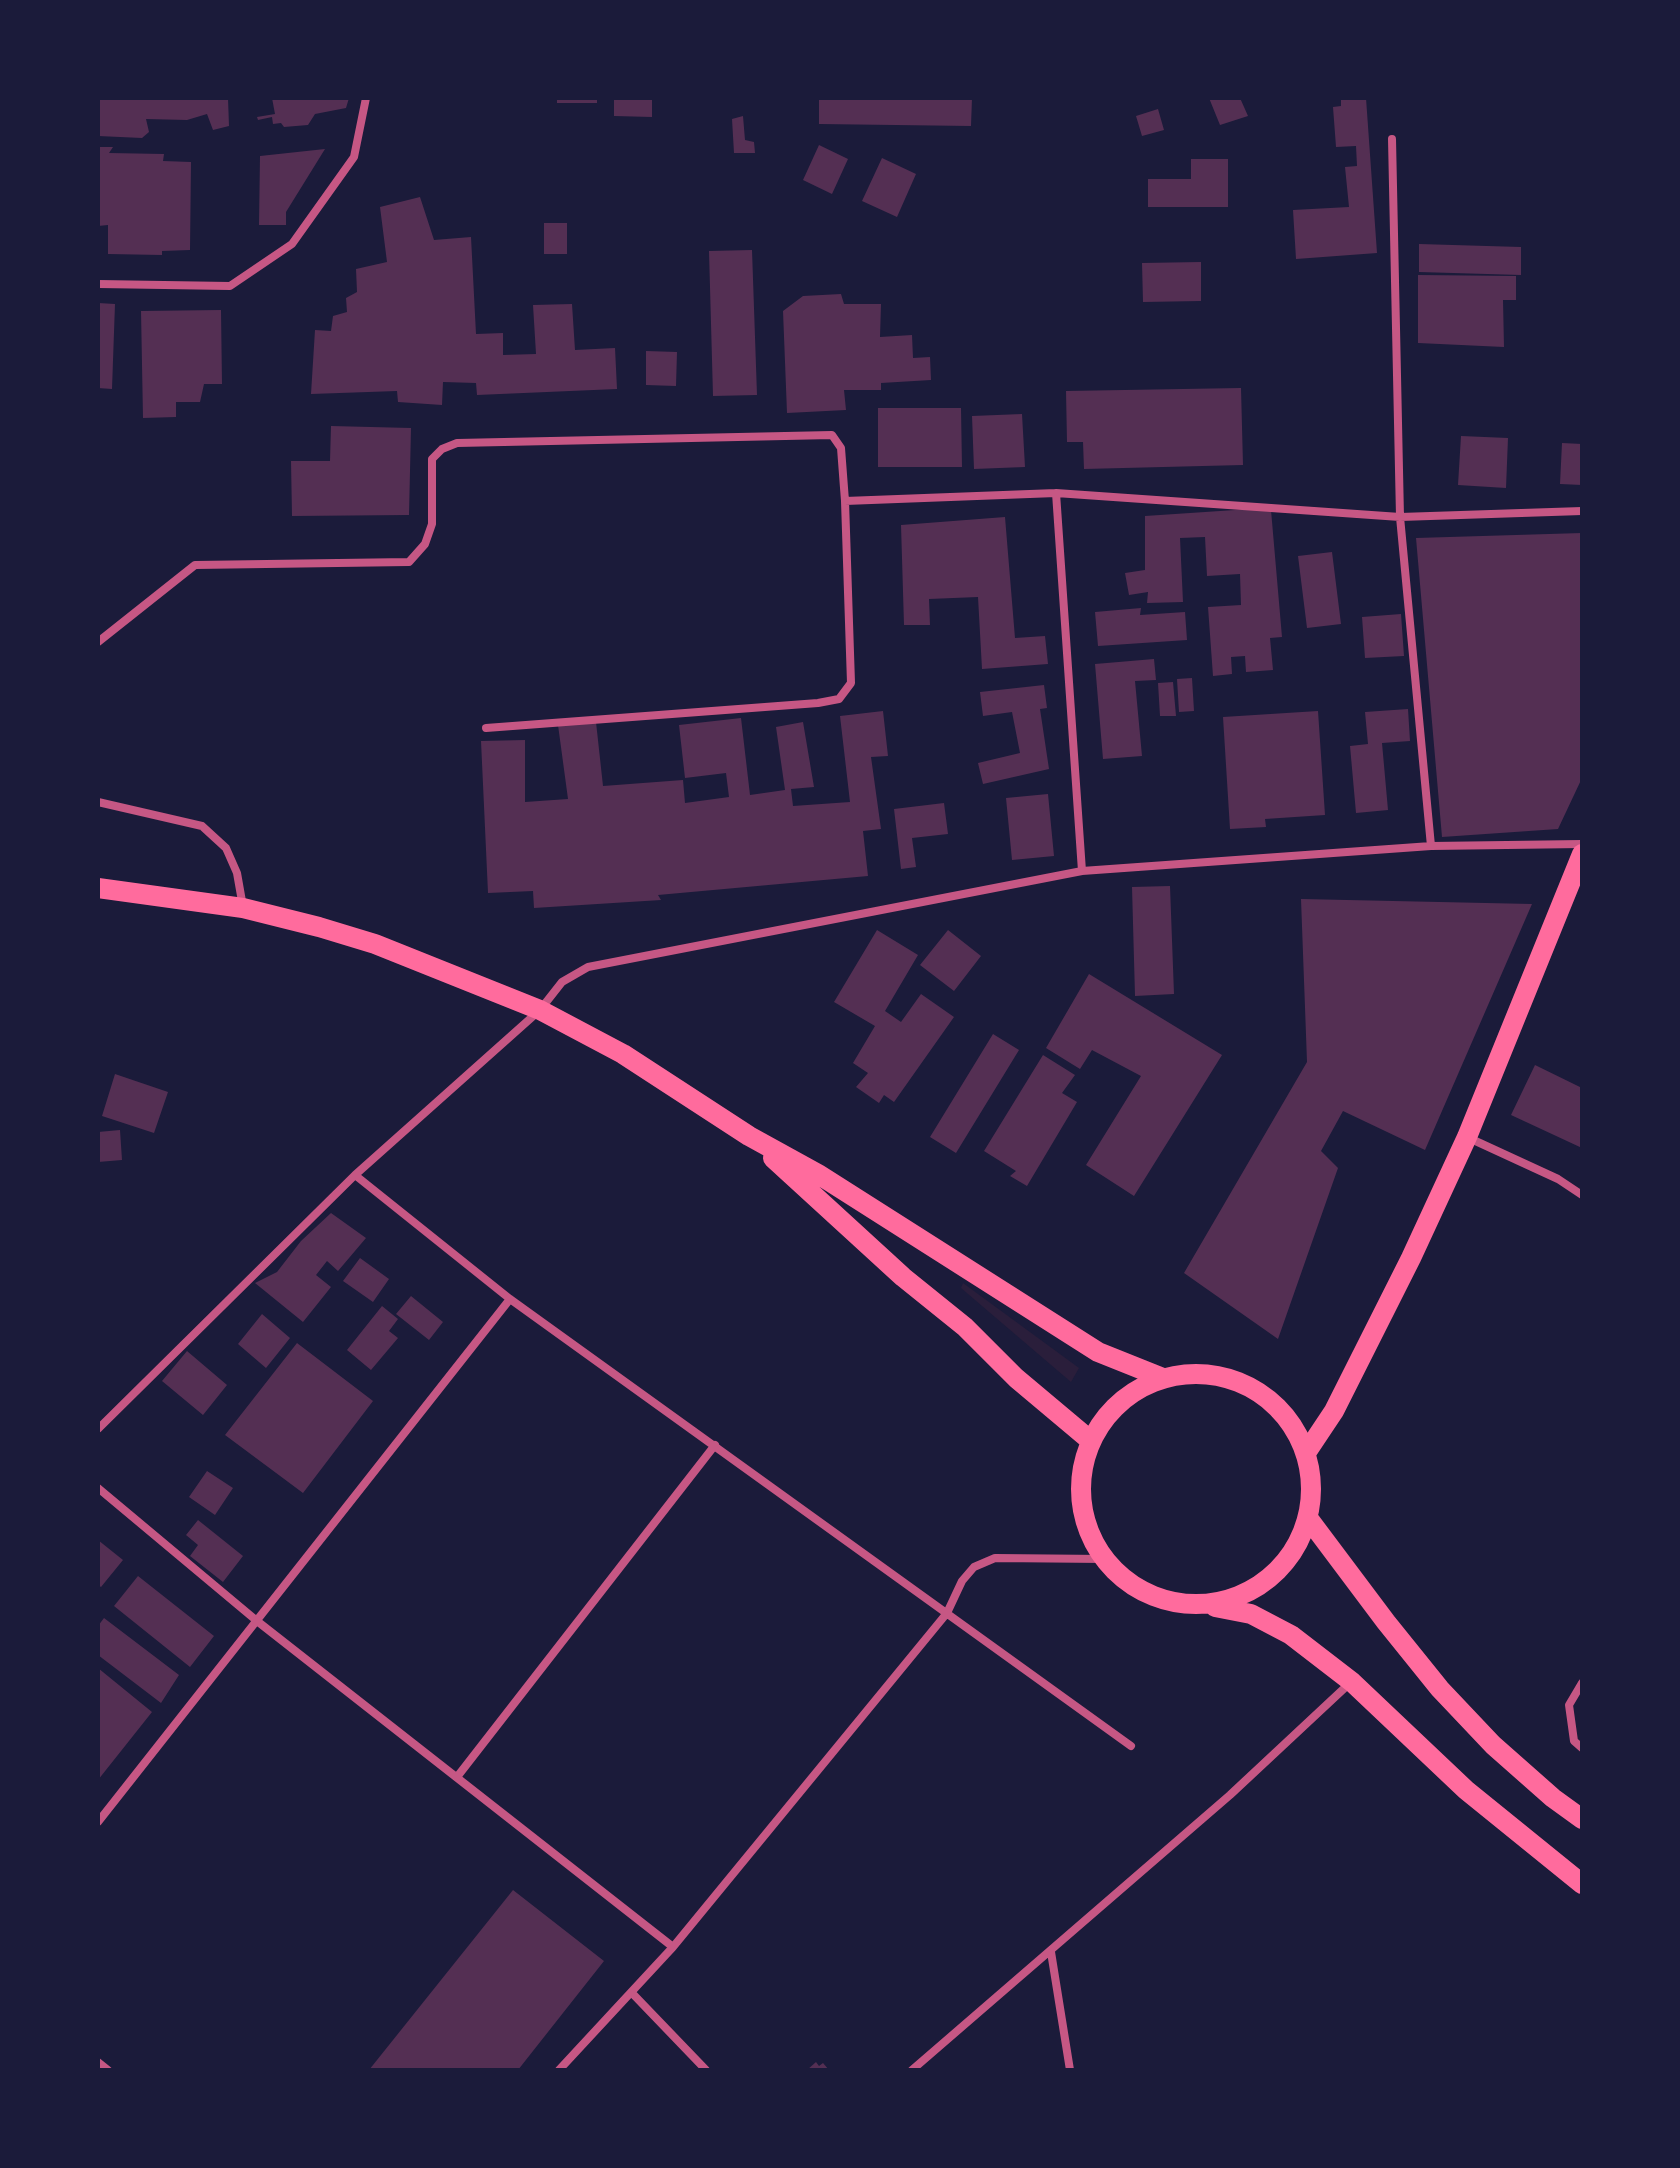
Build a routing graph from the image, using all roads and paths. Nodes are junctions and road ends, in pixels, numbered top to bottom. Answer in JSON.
{"nodes":[{"id":1,"x":366,"y":98,"type":"edge"},
{"id":2,"x":1392,"y":139,"type":"dead end"},
{"id":3,"x":98,"y":284,"type":"edge"},
{"id":4,"x":1056,"y":493,"type":"junction"},
{"id":5,"x":845,"y":501,"type":"junction"},
{"id":6,"x":1582,"y":511,"type":"edge"},
{"id":7,"x":1400,"y":517,"type":"junction"},
{"id":8,"x":98,"y":642,"type":"edge"},
{"id":9,"x":486,"y":728,"type":"dead end"},
{"id":10,"x":98,"y":802,"type":"edge"},
{"id":11,"x":1582,"y":844,"type":"edge"},
{"id":12,"x":1431,"y":846,"type":"junction"},
{"id":13,"x":1582,"y":854,"type":"edge"},
{"id":14,"x":1082,"y":871,"type":"junction"},
{"id":15,"x":98,"y":888,"type":"edge"},
{"id":16,"x":243,"y":908,"type":"junction"},
{"id":17,"x":540,"y":1010,"type":"junction"},
{"id":18,"x":749,"y":1136,"type":"junction"},
{"id":19,"x":1467,"y":1137,"type":"junction"},
{"id":20,"x":355,"y":1175,"type":"junction"},
{"id":21,"x":1582,"y":1195,"type":"edge"},
{"id":22,"x":510,"y":1299,"type":"junction"},
{"id":23,"x":1163,"y":1378,"type":"junction"},
{"id":24,"x":98,"y":1429,"type":"edge"},
{"id":25,"x":1091,"y":1441,"type":"junction"},
{"id":26,"x":715,"y":1445,"type":"junction"},
{"id":27,"x":1306,"y":1453,"type":"junction"},
{"id":28,"x":98,"y":1488,"type":"edge"},
{"id":29,"x":1308,"y":1518,"type":"junction"},
{"id":30,"x":1105,"y":1559,"type":"junction"},
{"id":31,"x":1199,"y":1605,"type":"junction"},
{"id":32,"x":947,"y":1613,"type":"junction"},
{"id":33,"x":257,"y":1621,"type":"junction"},
{"id":34,"x":1352,"y":1682,"type":"junction"},
{"id":35,"x":1582,"y":1683,"type":"edge"},
{"id":36,"x":1131,"y":1746,"type":"dead end"},
{"id":37,"x":1582,"y":1748,"type":"edge"},
{"id":38,"x":457,"y":1777,"type":"junction"},
{"id":39,"x":1582,"y":1819,"type":"edge"},
{"id":40,"x":98,"y":1822,"type":"edge"},
{"id":41,"x":1582,"y":1884,"type":"edge"},
{"id":42,"x":673,"y":1947,"type":"junction"},
{"id":43,"x":1051,"y":1952,"type":"junction"},
{"id":44,"x":632,"y":1993,"type":"junction"},
{"id":45,"x":98,"y":2062,"type":"edge"},
{"id":46,"x":108,"y":2070,"type":"edge"},
{"id":47,"x":559,"y":2070,"type":"edge"},
{"id":48,"x":706,"y":2070,"type":"edge"},
{"id":49,"x":912,"y":2070,"type":"edge"},
{"id":50,"x":1070,"y":2070,"type":"edge"}],
"edges":[{"from":1,"to":3,"type":"street"},
{"from":2,"to":7,"type":"street"},
{"from":4,"to":5,"type":"street"},
{"from":4,"to":7,"type":"street"},
{"from":4,"to":14,"type":"street"},
{"from":5,"to":8,"type":"street"},
{"from":5,"to":9,"type":"street"},
{"from":6,"to":7,"type":"street"},
{"from":7,"to":12,"type":"street"},
{"from":10,"to":16,"type":"street"},
{"from":11,"to":12,"type":"street"},
{"from":12,"to":14,"type":"street"},
{"from":13,"to":19,"type":"main road"},
{"from":14,"to":17,"type":"street"},
{"from":15,"to":16,"type":"main road"},
{"from":16,"to":17,"type":"main road"},
{"from":17,"to":18,"type":"main road"},
{"from":17,"to":20,"type":"street"},
{"from":18,"to":23,"type":"main road"},
{"from":18,"to":25,"type":"main road"},
{"from":19,"to":21,"type":"street"},
{"from":19,"to":27,"type":"main road"},
{"from":20,"to":22,"type":"street"},
{"from":20,"to":24,"type":"street"},
{"from":22,"to":26,"type":"street"},
{"from":22,"to":33,"type":"street"},
{"from":23,"to":25,"type":"main road"},
{"from":23,"to":27,"type":"main road"},
{"from":25,"to":30,"type":"main road"},
{"from":26,"to":32,"type":"street"},
{"from":26,"to":38,"type":"street"},
{"from":27,"to":29,"type":"main road"},
{"from":28,"to":33,"type":"street"},
{"from":29,"to":31,"type":"main road"},
{"from":29,"to":39,"type":"main road"},
{"from":30,"to":31,"type":"main road"},
{"from":30,"to":32,"type":"street"},
{"from":31,"to":34,"type":"main road"},
{"from":32,"to":36,"type":"street"},
{"from":32,"to":42,"type":"street"},
{"from":33,"to":38,"type":"street"},
{"from":33,"to":40,"type":"street"},
{"from":34,"to":41,"type":"main road"},
{"from":34,"to":43,"type":"street"},
{"from":35,"to":37,"type":"street"},
{"from":38,"to":42,"type":"street"},
{"from":42,"to":44,"type":"street"},
{"from":43,"to":49,"type":"street"},
{"from":43,"to":50,"type":"street"},
{"from":44,"to":47,"type":"street"},
{"from":44,"to":48,"type":"street"},
{"from":45,"to":46,"type":"street"}]}
